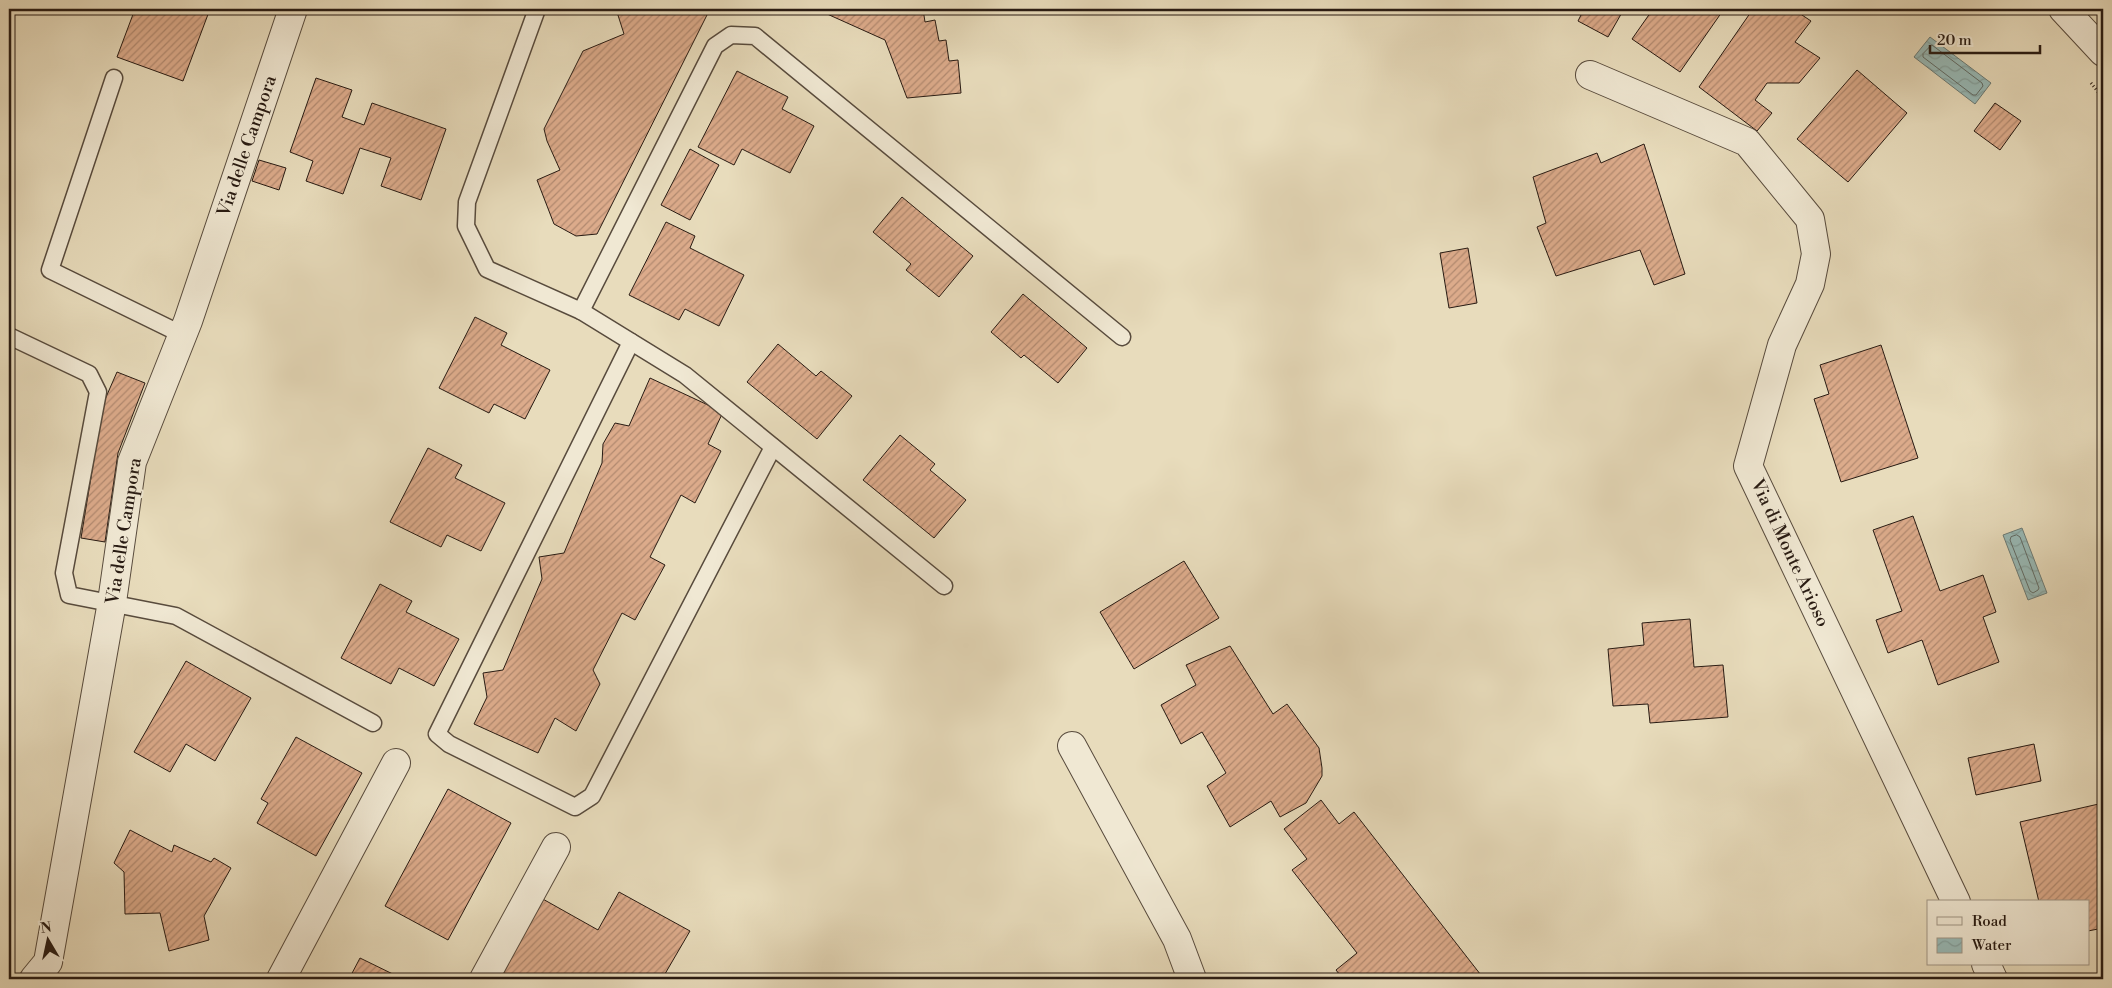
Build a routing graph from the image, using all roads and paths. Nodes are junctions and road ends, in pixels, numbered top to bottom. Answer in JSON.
{"nodes":[{"id":1,"x":293,"y":9,"type":"edge"},
{"id":2,"x":537,"y":9,"type":"edge"},
{"id":3,"x":2063,"y":9,"type":"edge"},
{"id":4,"x":2103,"y":52,"type":"edge"},
{"id":5,"x":1590,"y":75,"type":"dead end"},
{"id":6,"x":114,"y":78,"type":"dead end"},
{"id":7,"x":580,"y":311,"type":"junction"},
{"id":8,"x":182,"y":335,"type":"junction"},
{"id":9,"x":9,"y":336,"type":"edge"},
{"id":10,"x":1122,"y":337,"type":"dead end"},
{"id":11,"x":632,"y":342,"type":"junction"},
{"id":12,"x":773,"y":447,"type":"junction"},
{"id":13,"x":944,"y":586,"type":"dead end"},
{"id":14,"x":112,"y":602,"type":"junction"},
{"id":15,"x":373,"y":723,"type":"dead end"},
{"id":16,"x":1072,"y":746,"type":"dead end"},
{"id":17,"x":396,"y":763,"type":"dead end"},
{"id":18,"x":556,"y":847,"type":"dead end"},
{"id":19,"x":1955,"y":900,"type":"edge"},
{"id":20,"x":1987,"y":966,"type":"edge"},
{"id":21,"x":47,"y":974,"type":"edge"},
{"id":22,"x":281,"y":979,"type":"edge"},
{"id":23,"x":484,"y":979,"type":"edge"},
{"id":24,"x":1192,"y":979,"type":"edge"},
{"id":25,"x":1993,"y":979,"type":"edge"}],
"edges":[{"from":1,"to":8,"type":"street","name":"Via delle Campora"},
{"from":2,"to":7,"type":"lane"},
{"from":3,"to":4,"type":"street"},
{"from":5,"to":19,"type":"street","name":"Via di Monte Arioso"},
{"from":6,"to":8,"type":"lane"},
{"from":7,"to":10,"type":"lane"},
{"from":7,"to":11,"type":"lane"},
{"from":8,"to":14,"type":"street","name":"Via delle Campora"},
{"from":9,"to":14,"type":"lane"},
{"from":11,"to":12,"type":"lane"},
{"from":11,"to":12,"type":"lane"},
{"from":12,"to":13,"type":"lane"},
{"from":14,"to":15,"type":"lane"},
{"from":14,"to":21,"type":"street","name":"Via delle Campora"},
{"from":16,"to":24,"type":"street"},
{"from":17,"to":22,"type":"street"},
{"from":18,"to":23,"type":"street"},
{"from":20,"to":25,"type":"street"}]}
